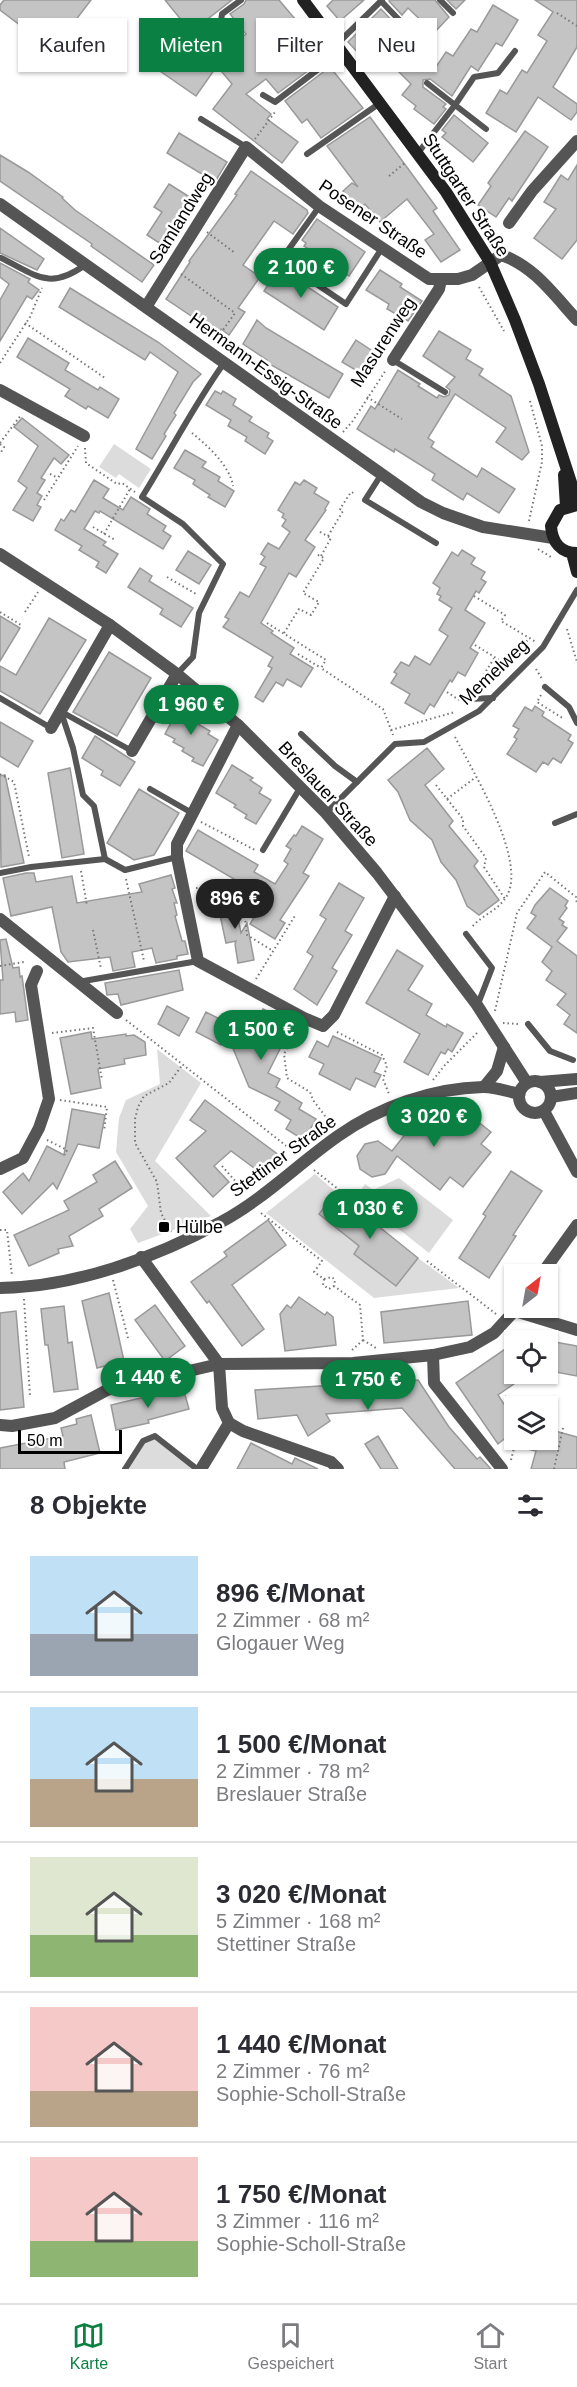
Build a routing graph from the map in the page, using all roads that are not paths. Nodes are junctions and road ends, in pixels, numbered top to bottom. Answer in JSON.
{"nodes":[{"id":1,"x":241,"y":0,"type":"edge"},
{"id":2,"x":303,"y":0,"type":"edge"},
{"id":3,"x":440,"y":0,"type":"edge"},
{"id":4,"x":381,"y":1,"type":"edge"},
{"id":5,"x":453,"y":13,"type":"dead end"},
{"id":6,"x":221,"y":18,"type":"edge"},
{"id":7,"x":316,"y":18,"type":"edge"},
{"id":8,"x":397,"y":18,"type":"edge"},
{"id":9,"x":344,"y":43,"type":"edge"},
{"id":10,"x":515,"y":51,"type":"dead end"},
{"id":11,"x":344,"y":55,"type":"edge"},
{"id":12,"x":311,"y":72,"type":"edge"},
{"id":13,"x":427,"y":83,"type":"dead end"},
{"id":14,"x":263,"y":95,"type":"dead end"},
{"id":15,"x":381,"y":103,"type":"junction"},
{"id":16,"x":455,"y":105,"type":"junction"},
{"id":17,"x":201,"y":119,"type":"dead end"},
{"id":18,"x":486,"y":129,"type":"dead end"},
{"id":19,"x":577,"y":141,"type":"edge"},
{"id":20,"x":249,"y":144,"type":"junction"},
{"id":21,"x":307,"y":153,"type":"dead end"},
{"id":22,"x":418,"y":153,"type":"junction"},
{"id":23,"x":0,"y":204,"type":"edge"},
{"id":24,"x":319,"y":206,"type":"junction"},
{"id":25,"x":509,"y":223,"type":"dead end"},
{"id":26,"x":382,"y":248,"type":"junction"},
{"id":27,"x":0,"y":258,"type":"edge"},
{"id":28,"x":281,"y":260,"type":"junction"},
{"id":29,"x":490,"y":262,"type":"junction"},
{"id":30,"x":85,"y":265,"type":"junction"},
{"id":31,"x":265,"y":270,"type":"dead end"},
{"id":32,"x":441,"y":280,"type":"junction"},
{"id":33,"x":146,"y":307,"type":"junction"},
{"id":34,"x":577,"y":320,"type":"edge"},
{"id":35,"x":393,"y":360,"type":"joint"},
{"id":36,"x":224,"y":363,"type":"junction"},
{"id":37,"x":0,"y":390,"type":"edge"},
{"id":38,"x":445,"y":392,"type":"dead end"},
{"id":39,"x":84,"y":436,"type":"road end"},
{"id":40,"x":381,"y":475,"type":"junction"},
{"id":41,"x":573,"y":505,"type":"edge"},
{"id":42,"x":552,"y":532,"type":"junction"},
{"id":43,"x":436,"y":543,"type":"dead end"},
{"id":44,"x":574,"y":553,"type":"edge"},
{"id":45,"x":0,"y":554,"type":"edge"},
{"id":46,"x":577,"y":572,"type":"edge"},
{"id":47,"x":577,"y":590,"type":"edge"},
{"id":48,"x":110,"y":625,"type":"junction"},
{"id":49,"x":177,"y":674,"type":"junction"},
{"id":50,"x":545,"y":687,"type":"dead end"},
{"id":51,"x":0,"y":698,"type":"edge"},
{"id":52,"x":493,"y":698,"type":"junction"},
{"id":53,"x":468,"y":699,"type":"road end"},
{"id":54,"x":60,"y":711,"type":"junction"},
{"id":55,"x":577,"y":723,"type":"edge"},
{"id":56,"x":238,"y":725,"type":"junction"},
{"id":57,"x":51,"y":728,"type":"joint"},
{"id":58,"x":301,"y":734,"type":"dead end"},
{"id":59,"x":132,"y":752,"type":"joint"},
{"id":60,"x":357,"y":782,"type":"junction"},
{"id":61,"x":300,"y":788,"type":"junction"},
{"id":62,"x":150,"y":789,"type":"dead end"},
{"id":63,"x":326,"y":813,"type":"junction"},
{"id":64,"x":577,"y":814,"type":"edge"},
{"id":65,"x":192,"y":815,"type":"junction"},
{"id":66,"x":555,"y":823,"type":"dead end"},
{"id":67,"x":263,"y":850,"type":"road end"},
{"id":68,"x":177,"y":856,"type":"junction"},
{"id":69,"x":105,"y":859,"type":"junction"},
{"id":70,"x":0,"y":873,"type":"edge"},
{"id":71,"x":395,"y":896,"type":"junction"},
{"id":72,"x":0,"y":919,"type":"edge"},
{"id":73,"x":466,"y":934,"type":"road end"},
{"id":74,"x":198,"y":961,"type":"junction"},
{"id":75,"x":37,"y":971,"type":"road end"},
{"id":76,"x":78,"y":982,"type":"junction"},
{"id":77,"x":477,"y":1005,"type":"junction"},
{"id":78,"x":117,"y":1013,"type":"road end"},
{"id":79,"x":528,"y":1024,"type":"road end"},
{"id":80,"x":504,"y":1047,"type":"junction"},
{"id":81,"x":573,"y":1060,"type":"dead end"},
{"id":82,"x":577,"y":1079,"type":"edge"},
{"id":83,"x":540,"y":1082,"type":"junction"},
{"id":84,"x":526,"y":1083,"type":"junction"},
{"id":85,"x":484,"y":1087,"type":"junction"},
{"id":86,"x":577,"y":1093,"type":"edge"},
{"id":87,"x":519,"y":1094,"type":"junction"},
{"id":88,"x":551,"y":1098,"type":"junction"},
{"id":89,"x":544,"y":1111,"type":"junction"},
{"id":90,"x":0,"y":1169,"type":"edge"},
{"id":91,"x":577,"y":1172,"type":"edge"},
{"id":92,"x":577,"y":1226,"type":"edge"},
{"id":93,"x":141,"y":1257,"type":"junction"},
{"id":94,"x":549,"y":1264,"type":"edge"},
{"id":95,"x":0,"y":1288,"type":"edge"},
{"id":96,"x":509,"y":1318,"type":"edge"},
{"id":97,"x":540,"y":1318,"type":"edge"},
{"id":98,"x":577,"y":1330,"type":"edge"},
{"id":99,"x":433,"y":1355,"type":"junction"},
{"id":100,"x":219,"y":1364,"type":"junction"},
{"id":101,"x":229,"y":1422,"type":"junction"},
{"id":102,"x":0,"y":1425,"type":"edge"},
{"id":103,"x":125,"y":1469,"type":"edge"},
{"id":104,"x":199,"y":1469,"type":"edge"},
{"id":105,"x":338,"y":1469,"type":"edge"},
{"id":106,"x":502,"y":1469,"type":"edge"}],
"edges":[{"from":1,"to":6,"type":"lane"},
{"from":2,"to":7,"type":"street","name":"Stuttgarter Straße"},
{"from":3,"to":5,"type":"lane"},
{"from":4,"to":8,"type":"lane"},
{"from":4,"to":9,"type":"lane"},
{"from":10,"to":16,"type":"lane"},
{"from":11,"to":15,"type":"street","name":"Stuttgarter Straße"},
{"from":12,"to":14,"type":"lane"},
{"from":13,"to":16,"type":"lane"},
{"from":15,"to":21,"type":"lane"},
{"from":15,"to":22,"type":"street","name":"Stuttgarter Straße"},
{"from":16,"to":18,"type":"lane"},
{"from":16,"to":22,"type":"lane"},
{"from":17,"to":20,"type":"lane"},
{"from":19,"to":25,"type":"street"},
{"from":20,"to":24,"type":"street","name":"Posener Straße"},
{"from":20,"to":33,"type":"street","name":"Samlandweg"},
{"from":22,"to":29,"type":"street","name":"Stuttgarter Straße"},
{"from":23,"to":30,"type":"street","name":"Hermann-Essig-Straße"},
{"from":24,"to":26,"type":"street","name":"Posener Straße"},
{"from":24,"to":28,"type":"lane"},
{"from":26,"to":28,"type":"lane"},
{"from":26,"to":32,"type":"street","name":"Posener Straße"},
{"from":27,"to":30,"type":"lane"},
{"from":28,"to":31,"type":"lane"},
{"from":29,"to":32,"type":"street"},
{"from":29,"to":34,"type":"street"},
{"from":29,"to":41,"type":"street","name":"Stuttgarter Straße"},
{"from":30,"to":33,"type":"street","name":"Hermann-Essig-Straße"},
{"from":32,"to":35,"type":"street","name":"Masurenweg"},
{"from":33,"to":36,"type":"street","name":"Hermann-Essig-Straße"},
{"from":35,"to":38,"type":"lane"},
{"from":36,"to":40,"type":"street","name":"Hermann-Essig-Straße"},
{"from":36,"to":49,"type":"lane"},
{"from":37,"to":39,"type":"street"},
{"from":40,"to":42,"type":"street","name":"Hermann-Essig-Straße"},
{"from":40,"to":43,"type":"lane"},
{"from":41,"to":42,"type":"street","name":"Stuttgarter Straße"},
{"from":42,"to":44,"type":"street"},
{"from":44,"to":46,"type":"street"},
{"from":45,"to":48,"type":"street","name":"Breslauer Straße"},
{"from":47,"to":52,"type":"lane","name":"Memelweg"},
{"from":48,"to":49,"type":"street","name":"Breslauer Straße"},
{"from":48,"to":54,"type":"street"},
{"from":49,"to":56,"type":"street","name":"Breslauer Straße"},
{"from":49,"to":59,"type":"street"},
{"from":50,"to":55,"type":"lane"},
{"from":51,"to":57,"type":"lane"},
{"from":52,"to":53,"type":"lane"},
{"from":52,"to":60,"type":"lane","name":"Memelweg"},
{"from":54,"to":57,"type":"street"},
{"from":54,"to":59,"type":"lane"},
{"from":54,"to":69,"type":"lane"},
{"from":56,"to":61,"type":"street","name":"Breslauer Straße"},
{"from":56,"to":65,"type":"street"},
{"from":58,"to":60,"type":"lane"},
{"from":60,"to":63,"type":"lane"},
{"from":61,"to":63,"type":"street","name":"Breslauer Straße"},
{"from":61,"to":67,"type":"lane"},
{"from":62,"to":65,"type":"lane"},
{"from":63,"to":71,"type":"street","name":"Breslauer Straße"},
{"from":64,"to":66,"type":"lane"},
{"from":65,"to":68,"type":"street"},
{"from":68,"to":69,"type":"lane"},
{"from":68,"to":74,"type":"street"},
{"from":69,"to":70,"type":"lane"},
{"from":71,"to":74,"type":"street"},
{"from":71,"to":77,"type":"street","name":"Breslauer Straße"},
{"from":72,"to":76,"type":"street"},
{"from":73,"to":77,"type":"lane"},
{"from":74,"to":76,"type":"lane"},
{"from":75,"to":90,"type":"street"},
{"from":76,"to":78,"type":"street"},
{"from":77,"to":80,"type":"street","name":"Breslauer Straße"},
{"from":79,"to":81,"type":"lane"},
{"from":80,"to":84,"type":"street","name":"Breslauer Straße"},
{"from":80,"to":85,"type":"street"},
{"from":82,"to":83,"type":"street"},
{"from":83,"to":84,"type":"street"},
{"from":83,"to":88,"type":"street"},
{"from":84,"to":87,"type":"street"},
{"from":85,"to":87,"type":"street","name":"Stettiner Straße"},
{"from":85,"to":93,"type":"street","name":"Stettiner Straße"},
{"from":86,"to":88,"type":"street"},
{"from":87,"to":89,"type":"street"},
{"from":88,"to":89,"type":"street"},
{"from":89,"to":91,"type":"street"},
{"from":92,"to":94,"type":"street"},
{"from":93,"to":95,"type":"street","name":"Stettiner Straße"},
{"from":93,"to":100,"type":"street"},
{"from":96,"to":99,"type":"street"},
{"from":97,"to":98,"type":"street"},
{"from":99,"to":100,"type":"street"},
{"from":99,"to":106,"type":"street"},
{"from":100,"to":101,"type":"street"},
{"from":100,"to":102,"type":"street"},
{"from":101,"to":104,"type":"street"},
{"from":101,"to":105,"type":"street"},
{"from":103,"to":104,"type":"lane"}]}
